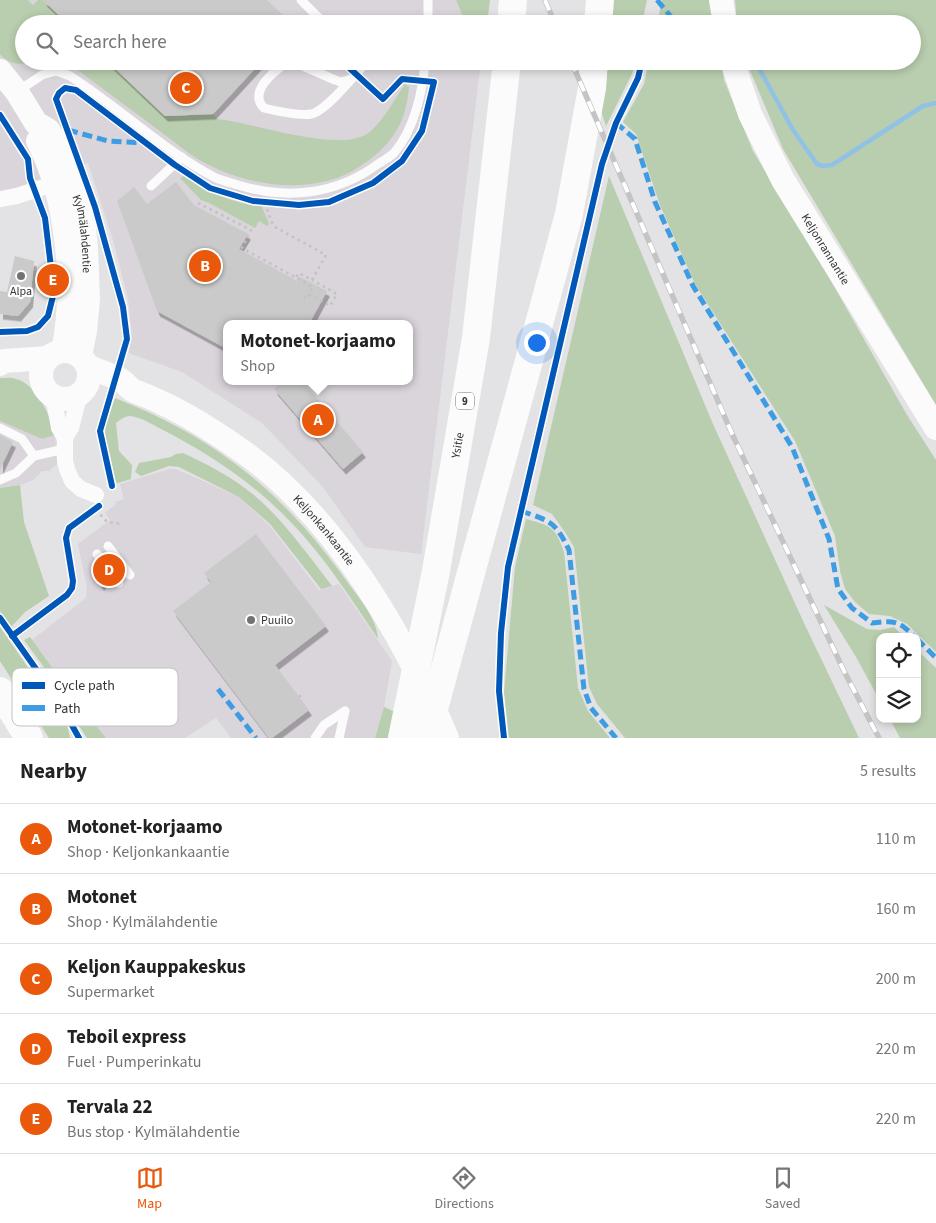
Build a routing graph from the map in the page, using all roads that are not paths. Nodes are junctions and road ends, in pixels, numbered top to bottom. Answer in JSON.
{"nodes":[{"id":1,"x":301,"y":0,"type":"edge"},
{"id":2,"x":428,"y":0,"type":"edge"},
{"id":3,"x":512,"y":0,"type":"edge"},
{"id":4,"x":600,"y":0,"type":"edge"},
{"id":5,"x":721,"y":0,"type":"edge"},
{"id":6,"x":317,"y":15,"type":"edge"},
{"id":7,"x":428,"y":15,"type":"edge"},
{"id":8,"x":511,"y":15,"type":"edge"},
{"id":9,"x":599,"y":15,"type":"edge"},
{"id":10,"x":724,"y":15,"type":"edge"},
{"id":11,"x":276,"y":70,"type":"edge"},
{"id":12,"x":312,"y":70,"type":"edge"},
{"id":13,"x":358,"y":70,"type":"edge"},
{"id":14,"x":423,"y":70,"type":"edge"},
{"id":15,"x":506,"y":70,"type":"edge"},
{"id":16,"x":593,"y":70,"type":"edge"},
{"id":17,"x":735,"y":70,"type":"edge"},
{"id":18,"x":0,"y":71,"type":"edge"},
{"id":19,"x":351,"y":78,"type":"junction"},
{"id":20,"x":17,"y":92,"type":"junction"},
{"id":21,"x":182,"y":157,"type":"junction"},
{"id":22,"x":62,"y":181,"type":"junction"},
{"id":23,"x":151,"y":186,"type":"dead end"},
{"id":24,"x":0,"y":199,"type":"edge"},
{"id":25,"x":0,"y":364,"type":"edge"},
{"id":26,"x":0,"y":372,"type":"edge"},
{"id":27,"x":67,"y":373,"type":"junction"},
{"id":28,"x":0,"y":428,"type":"edge"},
{"id":29,"x":936,"y":428,"type":"edge"},
{"id":30,"x":64,"y":444,"type":"junction"},
{"id":31,"x":34,"y":456,"type":"junction"},
{"id":32,"x":0,"y":480,"type":"edge"},
{"id":33,"x":97,"y":504,"type":"road end"},
{"id":34,"x":108,"y":546,"type":"dead end"},
{"id":35,"x":97,"y":554,"type":"dead end"},
{"id":36,"x":130,"y":575,"type":"dead end"},
{"id":37,"x":119,"y":583,"type":"dead end"},
{"id":38,"x":0,"y":690,"type":"edge"},
{"id":39,"x":12,"y":710,"type":"edge"},
{"id":40,"x":22,"y":726,"type":"edge"},
{"id":41,"x":29,"y":738,"type":"edge"},
{"id":42,"x":315,"y":738,"type":"edge"},
{"id":43,"x":339,"y":738,"type":"edge"},
{"id":44,"x":402,"y":738,"type":"edge"},
{"id":45,"x":426,"y":738,"type":"edge"},
{"id":46,"x":447,"y":738,"type":"edge"}],
"edges":[{"from":1,"to":6,"type":"lane"},
{"from":2,"to":7,"type":"lane"},
{"from":3,"to":8,"type":"highway"},
{"from":4,"to":9,"type":"highway"},
{"from":5,"to":10,"type":"street"},
{"from":11,"to":19,"type":"lane"},
{"from":12,"to":19,"type":"lane"},
{"from":13,"to":19,"type":"lane"},
{"from":14,"to":21,"type":"lane"},
{"from":15,"to":44,"type":"highway","name":"Ysitie","number":"9"},
{"from":16,"to":45,"type":"highway"},
{"from":17,"to":29,"type":"street","name":"Keljonrannantie"},
{"from":18,"to":20,"type":"street","name":"Kylmälahdentie"},
{"from":20,"to":21,"type":"lane"},
{"from":20,"to":22,"type":"street","name":"Kylmälahdentie"},
{"from":21,"to":23,"type":"lane"},
{"from":22,"to":24,"type":"street"},
{"from":22,"to":27,"type":"street","name":"Kylmälahdentie"},
{"from":25,"to":27,"type":"street","name":"Keljonkankaantie"},
{"from":26,"to":27,"type":"street","name":"Keljonkankaantie"},
{"from":27,"to":30,"type":"street"},
{"from":27,"to":30,"type":"street"},
{"from":27,"to":46,"type":"street","name":"Keljonkankaantie"},
{"from":28,"to":31,"type":"lane"},
{"from":30,"to":31,"type":"lane"},
{"from":30,"to":33,"type":"street"},
{"from":31,"to":32,"type":"lane"},
{"from":34,"to":36,"type":"lane"},
{"from":35,"to":37,"type":"lane"},
{"from":38,"to":39,"type":"highway"},
{"from":40,"to":41,"type":"highway"},
{"from":42,"to":43,"type":"lane"}]}
